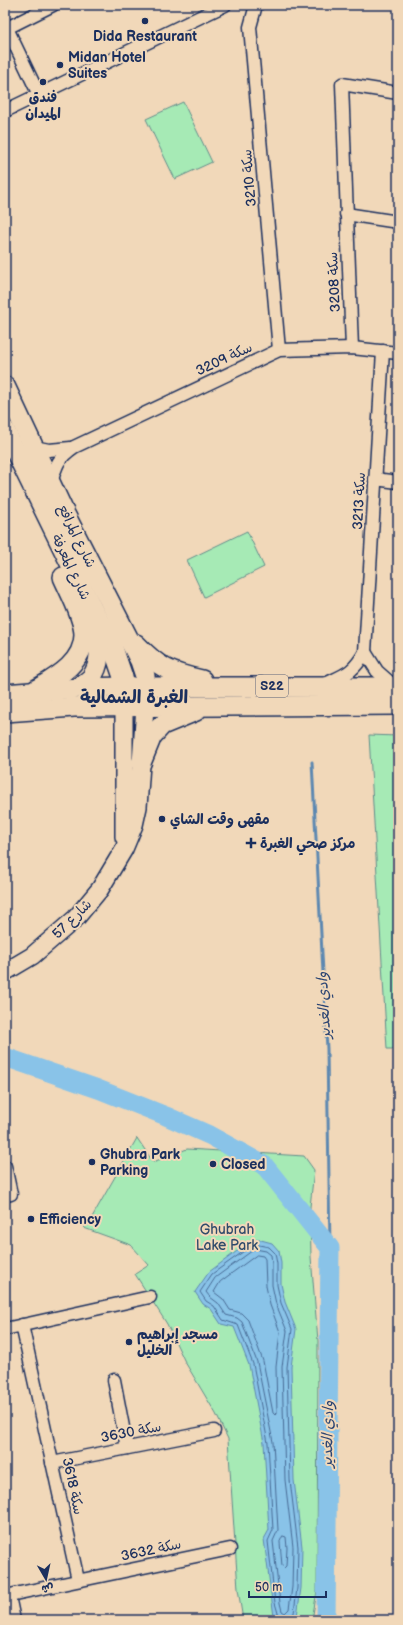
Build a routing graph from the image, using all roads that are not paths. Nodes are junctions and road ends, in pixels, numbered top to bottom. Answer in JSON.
{"nodes":[{"id":1,"x":54,"y":5,"type":"edge"},
{"id":2,"x":225,"y":5,"type":"edge"},
{"id":3,"x":256,"y":5,"type":"edge"},
{"id":4,"x":6,"y":26,"type":"edge"},
{"id":5,"x":398,"y":92,"type":"edge"},
{"id":6,"x":39,"y":95,"type":"junction"},
{"id":7,"x":5,"y":112,"type":"edge"},
{"id":8,"x":346,"y":214,"type":"junction"},
{"id":9,"x":398,"y":222,"type":"edge"},
{"id":10,"x":352,"y":348,"type":"junction"},
{"id":11,"x":279,"y":350,"type":"junction"},
{"id":12,"x":383,"y":351,"type":"junction"},
{"id":13,"x":398,"y":352,"type":"edge"},
{"id":14,"x":5,"y":386,"type":"edge"},
{"id":15,"x":5,"y":430,"type":"edge"},
{"id":16,"x":34,"y":447,"type":"junction"},
{"id":17,"x":74,"y":447,"type":"junction"},
{"id":18,"x":5,"y":461,"type":"edge"},
{"id":19,"x":375,"y":479,"type":"junction"},
{"id":20,"x":398,"y":482,"type":"edge"},
{"id":21,"x":51,"y":483,"type":"junction"},
{"id":22,"x":92,"y":608,"type":"junction"},
{"id":23,"x":126,"y":631,"type":"junction"},
{"id":24,"x":365,"y":652,"type":"junction"},
{"id":25,"x":322,"y":686,"type":"junction"},
{"id":26,"x":396,"y":686,"type":"edge"},
{"id":27,"x":124,"y":687,"type":"junction"},
{"id":28,"x":145,"y":687,"type":"junction"},
{"id":29,"x":239,"y":687,"type":"junction"},
{"id":30,"x":79,"y":688,"type":"junction"},
{"id":31,"x":33,"y":691,"type":"junction"},
{"id":32,"x":5,"y":694,"type":"edge"},
{"id":33,"x":210,"y":706,"type":"junction"},
{"id":34,"x":398,"y":706,"type":"edge"},
{"id":35,"x":124,"y":707,"type":"junction"},
{"id":36,"x":145,"y":707,"type":"junction"},
{"id":37,"x":5,"y":712,"type":"edge"},
{"id":38,"x":141,"y":764,"type":"junction"},
{"id":39,"x":124,"y":849,"type":"junction"},
{"id":40,"x":5,"y":972,"type":"edge"},
{"id":41,"x":5,"y":1166,"type":"edge"},
{"id":42,"x":5,"y":1195,"type":"edge"},
{"id":43,"x":150,"y":1297,"type":"dead end"},
{"id":44,"x":22,"y":1325,"type":"junction"},
{"id":45,"x":5,"y":1329,"type":"edge"},
{"id":46,"x":114,"y":1380,"type":"dead end"},
{"id":47,"x":214,"y":1431,"type":"dead end"},
{"id":48,"x":127,"y":1448,"type":"junction"},
{"id":49,"x":52,"y":1463,"type":"junction"},
{"id":50,"x":230,"y":1549,"type":"dead end"},
{"id":51,"x":78,"y":1580,"type":"junction"},
{"id":52,"x":7,"y":1596,"type":"edge"},
{"id":53,"x":14,"y":1620,"type":"edge"}],
"edges":[{"from":1,"to":4,"type":"street"},
{"from":2,"to":6,"type":"street"},
{"from":3,"to":11,"type":"street","name":"سكة 3210"},
{"from":4,"to":6,"type":"street"},
{"from":5,"to":8,"type":"street","name":"سكة 3208"},
{"from":6,"to":7,"type":"street"},
{"from":8,"to":9,"type":"street"},
{"from":8,"to":10,"type":"street","name":"سكة 3208"},
{"from":10,"to":11,"type":"street","name":"سكة 3209"},
{"from":10,"to":12,"type":"street","name":"سكة 3209"},
{"from":11,"to":17,"type":"street","name":"سكة 3209"},
{"from":12,"to":13,"type":"street","name":"سكة 3209"},
{"from":12,"to":19,"type":"street","name":"سكة 3213"},
{"from":14,"to":16,"type":"main road","name":"شارع المرافع"},
{"from":15,"to":22,"type":"main road","name":"شارع المعرفة"},
{"from":16,"to":17,"type":"street","name":"سكة 3209"},
{"from":16,"to":21,"type":"main road","name":"شارع المرافع"},
{"from":17,"to":21,"type":"street","name":"سكة 3209"},
{"from":18,"to":31,"type":"main road"},
{"from":19,"to":20,"type":"street"},
{"from":19,"to":24,"type":"street","name":"سكة 3213"},
{"from":21,"to":23,"type":"main road","name":"شارع المرافع"},
{"from":22,"to":27,"type":"main road","name":"شارع المعرفة"},
{"from":22,"to":30,"type":"main road"},
{"from":23,"to":28,"type":"main road","name":"شارع المرافع"},
{"from":23,"to":29,"type":"main road"},
{"from":24,"to":25,"type":"street"},
{"from":24,"to":26,"type":"street"},
{"from":25,"to":26,"type":"main road","number":"S22"},
{"from":25,"to":29,"type":"main road","number":"S22"},
{"from":27,"to":28,"type":"main road","number":"S22"},
{"from":27,"to":30,"type":"main road","number":"S22"},
{"from":27,"to":35,"type":"main road","name":"شارع المعرفة"},
{"from":28,"to":29,"type":"main road","number":"S22"},
{"from":28,"to":36,"type":"main road"},
{"from":30,"to":31,"type":"main road","number":"S22"},
{"from":31,"to":32,"type":"main road","number":"S22"},
{"from":33,"to":34,"type":"main road","number":"S22"},
{"from":33,"to":36,"type":"main road","number":"S22"},
{"from":33,"to":38,"type":"main road"},
{"from":35,"to":36,"type":"main road","number":"S22"},
{"from":35,"to":37,"type":"main road","number":"S22"},
{"from":35,"to":39,"type":"street"},
{"from":36,"to":38,"type":"street","name":"شارع 57"},
{"from":38,"to":39,"type":"street","name":"شارع 57"},
{"from":39,"to":40,"type":"street","name":"شارع 57"},
{"from":41,"to":42,"type":"street"},
{"from":43,"to":44,"type":"street"},
{"from":44,"to":45,"type":"street"},
{"from":44,"to":49,"type":"street","name":"سكة 3618"},
{"from":46,"to":48,"type":"street"},
{"from":47,"to":48,"type":"street","name":"سكة 3630"},
{"from":48,"to":49,"type":"street","name":"سكة 3630"},
{"from":49,"to":51,"type":"street","name":"سكة 3618"},
{"from":50,"to":51,"type":"street","name":"سكة 3632"},
{"from":51,"to":52,"type":"street"},
{"from":52,"to":53,"type":"street"}]}
